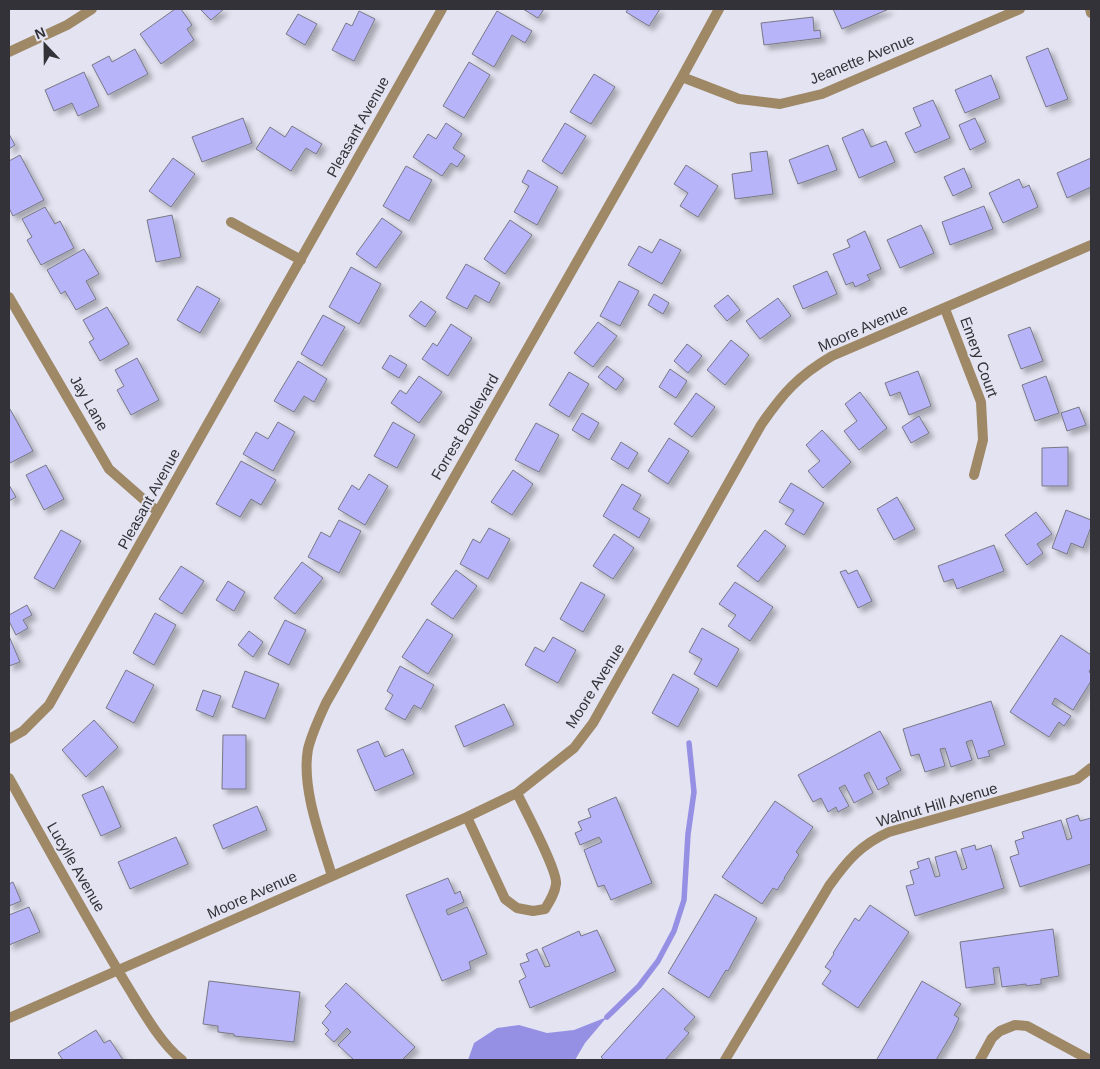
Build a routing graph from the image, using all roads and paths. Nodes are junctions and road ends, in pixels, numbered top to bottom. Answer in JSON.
{"nodes":[{"id":1,"x":92,"y":9,"type":"edge"},
{"id":2,"x":442,"y":9,"type":"edge"},
{"id":3,"x":719,"y":9,"type":"edge"},
{"id":4,"x":1020,"y":9,"type":"edge"},
{"id":5,"x":1090,"y":9,"type":"edge"},
{"id":6,"x":1091,"y":13,"type":"edge"},
{"id":7,"x":9,"y":52,"type":"edge"},
{"id":8,"x":682,"y":77,"type":"junction"},
{"id":9,"x":231,"y":222,"type":"dead end"},
{"id":10,"x":1091,"y":245,"type":"edge"},
{"id":11,"x":301,"y":260,"type":"junction"},
{"id":12,"x":9,"y":297,"type":"edge"},
{"id":13,"x":945,"y":309,"type":"junction"},
{"id":14,"x":974,"y":475,"type":"dead end"},
{"id":15,"x":158,"y":512,"type":"junction"},
{"id":16,"x":9,"y":739,"type":"edge"},
{"id":17,"x":1091,"y":768,"type":"edge"},
{"id":18,"x":9,"y":778,"type":"edge"},
{"id":19,"x":517,"y":793,"type":"junction"},
{"id":20,"x":467,"y":817,"type":"junction"},
{"id":21,"x":332,"y":876,"type":"junction"},
{"id":22,"x":118,"y":970,"type":"junction"},
{"id":23,"x":9,"y":1018,"type":"edge"},
{"id":24,"x":1091,"y":1056,"type":"edge"},
{"id":25,"x":182,"y":1060,"type":"edge"},
{"id":26,"x":725,"y":1060,"type":"edge"},
{"id":27,"x":980,"y":1060,"type":"edge"},
{"id":28,"x":1090,"y":1060,"type":"edge"}],
"edges":[{"from":1,"to":7,"type":"street"},
{"from":2,"to":11,"type":"street","name":"Pleasant Avenue"},
{"from":3,"to":8,"type":"street","name":"Forrest Boulevard"},
{"from":4,"to":8,"type":"street","name":"Jeanette Avenue"},
{"from":5,"to":6,"type":"street"},
{"from":8,"to":21,"type":"street","name":"Forrest Boulevard"},
{"from":9,"to":11,"type":"street"},
{"from":10,"to":13,"type":"street","name":"Moore Avenue"},
{"from":11,"to":15,"type":"street","name":"Pleasant Avenue"},
{"from":12,"to":15,"type":"street","name":"Jay Lane"},
{"from":13,"to":14,"type":"street","name":"Emery Court"},
{"from":13,"to":19,"type":"street","name":"Moore Avenue"},
{"from":15,"to":16,"type":"street","name":"Pleasant Avenue"},
{"from":17,"to":26,"type":"street","name":"Walnut Hill Avenue"},
{"from":18,"to":22,"type":"street","name":"Lucylle Avenue"},
{"from":19,"to":20,"type":"street","name":"Moore Avenue"},
{"from":19,"to":20,"type":"street"},
{"from":20,"to":21,"type":"street","name":"Moore Avenue"},
{"from":21,"to":22,"type":"street","name":"Moore Avenue"},
{"from":22,"to":23,"type":"street","name":"Moore Avenue"},
{"from":22,"to":25,"type":"street","name":"Lucylle Avenue"},
{"from":24,"to":28,"type":"street"},
{"from":27,"to":28,"type":"street"}]}
